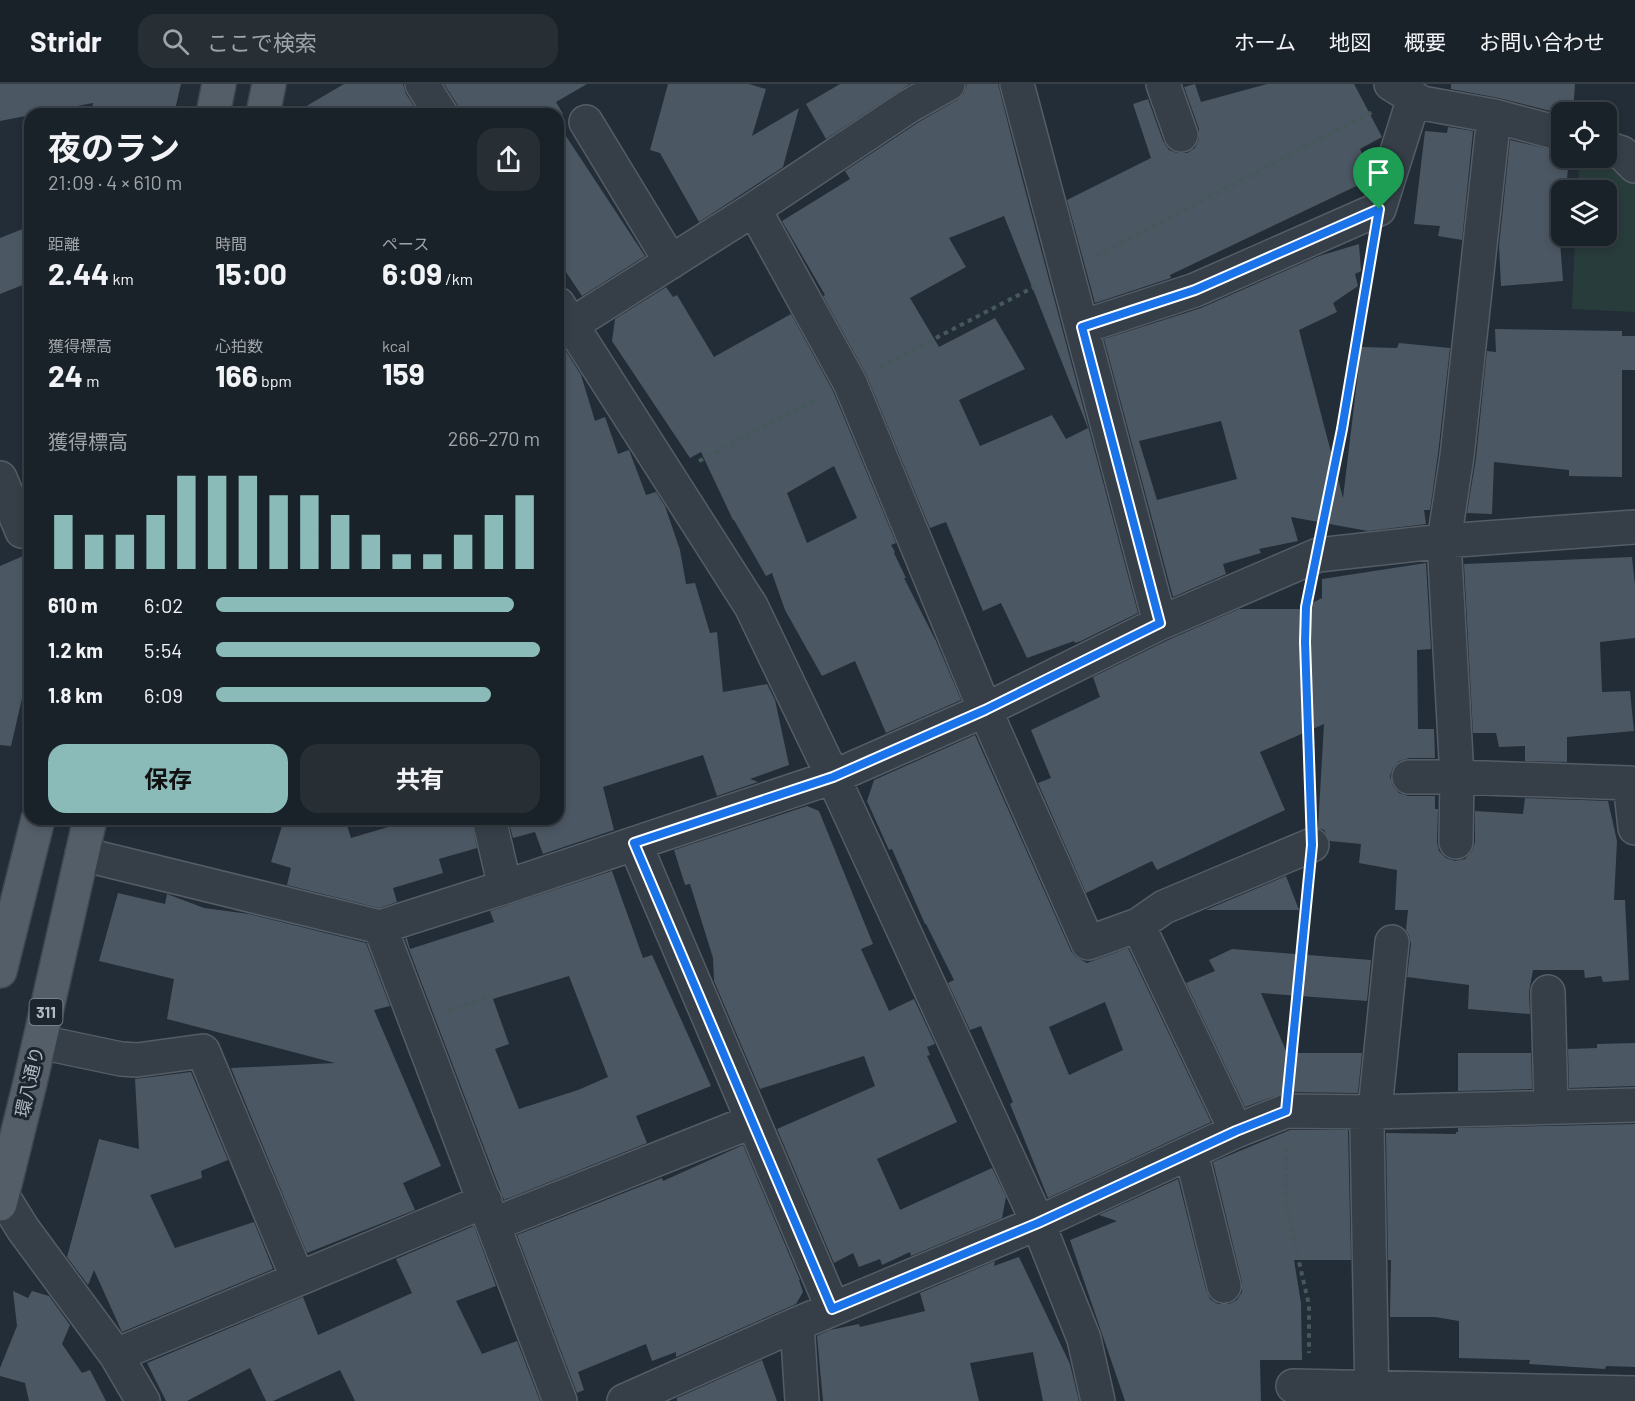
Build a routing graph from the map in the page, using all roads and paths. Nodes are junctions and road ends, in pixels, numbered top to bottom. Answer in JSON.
{"nodes":[{"id":1,"x":219,"y":84,"type":"edge"},
{"id":2,"x":269,"y":84,"type":"edge"},
{"id":3,"x":422,"y":84,"type":"edge"},
{"id":4,"x":948,"y":84,"type":"edge"},
{"id":5,"x":1017,"y":84,"type":"edge"},
{"id":6,"x":1163,"y":84,"type":"edge"},
{"id":7,"x":1404,"y":92,"type":"edge"},
{"id":8,"x":902,"y":95,"type":"edge"},
{"id":9,"x":214,"y":108,"type":"edge"},
{"id":10,"x":264,"y":108,"type":"edge"},
{"id":11,"x":437,"y":108,"type":"edge"},
{"id":12,"x":1494,"y":116,"type":"junction"},
{"id":13,"x":586,"y":122,"type":"dead end"},
{"id":14,"x":1551,"y":131,"type":"edge"},
{"id":15,"x":1181,"y":135,"type":"dead end"},
{"id":16,"x":754,"y":209,"type":"junction"},
{"id":17,"x":1379,"y":209,"type":"junction"},
{"id":18,"x":670,"y":262,"type":"junction"},
{"id":19,"x":1066,"y":270,"type":"junction"},
{"id":20,"x":564,"y":319,"type":"edge"},
{"id":21,"x":564,"y":323,"type":"edge"},
{"id":22,"x":1082,"y":327,"type":"junction"},
{"id":23,"x":0,"y":478,"type":"edge"},
{"id":24,"x":1635,"y":527,"type":"edge"},
{"id":25,"x":18,"y":533,"type":"edge"},
{"id":26,"x":1444,"y":541,"type":"junction"},
{"id":27,"x":1318,"y":555,"type":"junction"},
{"id":28,"x":1160,"y":623,"type":"junction"},
{"id":29,"x":985,"y":710,"type":"junction"},
{"id":30,"x":833,"y":777,"type":"junction"},
{"id":31,"x":1410,"y":777,"type":"dead end"},
{"id":32,"x":1457,"y":777,"type":"junction"},
{"id":33,"x":36,"y":825,"type":"edge"},
{"id":34,"x":89,"y":825,"type":"edge"},
{"id":35,"x":490,"y":825,"type":"edge"},
{"id":36,"x":1635,"y":828,"type":"edge"},
{"id":37,"x":1456,"y":842,"type":"dead end"},
{"id":38,"x":634,"y":843,"type":"junction"},
{"id":39,"x":1312,"y":845,"type":"junction"},
{"id":40,"x":82,"y":854,"type":"junction"},
{"id":41,"x":505,"y":887,"type":"junction"},
{"id":42,"x":1138,"y":925,"type":"junction"},
{"id":43,"x":380,"y":927,"type":"junction"},
{"id":44,"x":1392,"y":942,"type":"dead end"},
{"id":45,"x":0,"y":971,"type":"edge"},
{"id":46,"x":1548,"y":992,"type":"dead end"},
{"id":47,"x":491,"y":996,"type":"dead end"},
{"id":48,"x":443,"y":1013,"type":"dead end"},
{"id":49,"x":40,"y":1042,"type":"junction"},
{"id":50,"x":1635,"y":1105,"type":"edge"},
{"id":51,"x":1551,"y":1106,"type":"junction"},
{"id":52,"x":1286,"y":1111,"type":"junction"},
{"id":53,"x":1372,"y":1112,"type":"junction"},
{"id":54,"x":753,"y":1121,"type":"junction"},
{"id":55,"x":1236,"y":1131,"type":"junction"},
{"id":56,"x":1191,"y":1152,"type":"junction"},
{"id":57,"x":1,"y":1198,"type":"edge"},
{"id":58,"x":490,"y":1212,"type":"junction"},
{"id":59,"x":1038,"y":1223,"type":"junction"},
{"id":60,"x":298,"y":1279,"type":"junction"},
{"id":61,"x":1224,"y":1286,"type":"dead end"},
{"id":62,"x":832,"y":1309,"type":"junction"},
{"id":63,"x":796,"y":1324,"type":"junction"},
{"id":64,"x":116,"y":1355,"type":"junction"},
{"id":65,"x":1293,"y":1386,"type":"joint"},
{"id":66,"x":1635,"y":1393,"type":"edge"},
{"id":67,"x":1372,"y":1394,"type":"edge"},
{"id":68,"x":142,"y":1401,"type":"edge"},
{"id":69,"x":560,"y":1401,"type":"edge"},
{"id":70,"x":624,"y":1401,"type":"edge"},
{"id":71,"x":802,"y":1401,"type":"edge"},
{"id":72,"x":1098,"y":1401,"type":"edge"}],
"edges":[{"from":1,"to":9,"type":"main road"},
{"from":2,"to":10,"type":"main road"},
{"from":3,"to":11,"type":"street"},
{"from":4,"to":8,"type":"street"},
{"from":5,"to":19,"type":"street"},
{"from":6,"to":15,"type":"street"},
{"from":7,"to":12,"type":"street"},
{"from":7,"to":17,"type":"street"},
{"from":7,"to":19,"type":"path"},
{"from":8,"to":16,"type":"street"},
{"from":12,"to":14,"type":"street"},
{"from":12,"to":26,"type":"street"},
{"from":13,"to":18,"type":"street"},
{"from":16,"to":18,"type":"street"},
{"from":16,"to":29,"type":"street"},
{"from":17,"to":22,"type":"street"},
{"from":17,"to":27,"type":"path"},
{"from":18,"to":20,"type":"street"},
{"from":19,"to":22,"type":"street"},
{"from":21,"to":30,"type":"street"},
{"from":22,"to":28,"type":"street"},
{"from":23,"to":25,"type":"street"},
{"from":24,"to":26,"type":"street"},
{"from":26,"to":27,"type":"street"},
{"from":26,"to":32,"type":"street"},
{"from":27,"to":28,"type":"street"},
{"from":27,"to":39,"type":"path"},
{"from":28,"to":29,"type":"street"},
{"from":29,"to":30,"type":"street"},
{"from":29,"to":42,"type":"street"},
{"from":30,"to":38,"type":"street"},
{"from":30,"to":59,"type":"street"},
{"from":31,"to":32,"type":"street"},
{"from":32,"to":36,"type":"street"},
{"from":32,"to":37,"type":"street"},
{"from":33,"to":45,"type":"main road"},
{"from":34,"to":40,"type":"main road","name":"環八通り","number":"311"},
{"from":35,"to":41,"type":"street"},
{"from":38,"to":41,"type":"street"},
{"from":38,"to":54,"type":"street"},
{"from":39,"to":42,"type":"street"},
{"from":39,"to":52,"type":"path"},
{"from":40,"to":43,"type":"street"},
{"from":40,"to":49,"type":"main road","name":"環八通り","number":"311"},
{"from":41,"to":43,"type":"street"},
{"from":42,"to":55,"type":"street"},
{"from":43,"to":58,"type":"street"},
{"from":44,"to":53,"type":"street"},
{"from":46,"to":51,"type":"street"},
{"from":47,"to":48,"type":"path"},
{"from":49,"to":57,"type":"main road","name":"環八通り","number":"311"},
{"from":49,"to":60,"type":"street"},
{"from":50,"to":51,"type":"street"},
{"from":51,"to":53,"type":"street"},
{"from":52,"to":53,"type":"street"},
{"from":52,"to":55,"type":"street"},
{"from":52,"to":65,"type":"path"},
{"from":53,"to":67,"type":"street"},
{"from":54,"to":58,"type":"street"},
{"from":54,"to":62,"type":"street"},
{"from":55,"to":56,"type":"street"},
{"from":56,"to":59,"type":"street"},
{"from":56,"to":61,"type":"street"},
{"from":57,"to":64,"type":"street"},
{"from":58,"to":60,"type":"street"},
{"from":58,"to":69,"type":"street"},
{"from":59,"to":62,"type":"street"},
{"from":59,"to":72,"type":"street"},
{"from":60,"to":64,"type":"street"},
{"from":62,"to":63,"type":"street"},
{"from":63,"to":70,"type":"street"},
{"from":63,"to":71,"type":"street"},
{"from":64,"to":68,"type":"street"},
{"from":65,"to":67,"type":"street"},
{"from":66,"to":67,"type":"street"}]}
